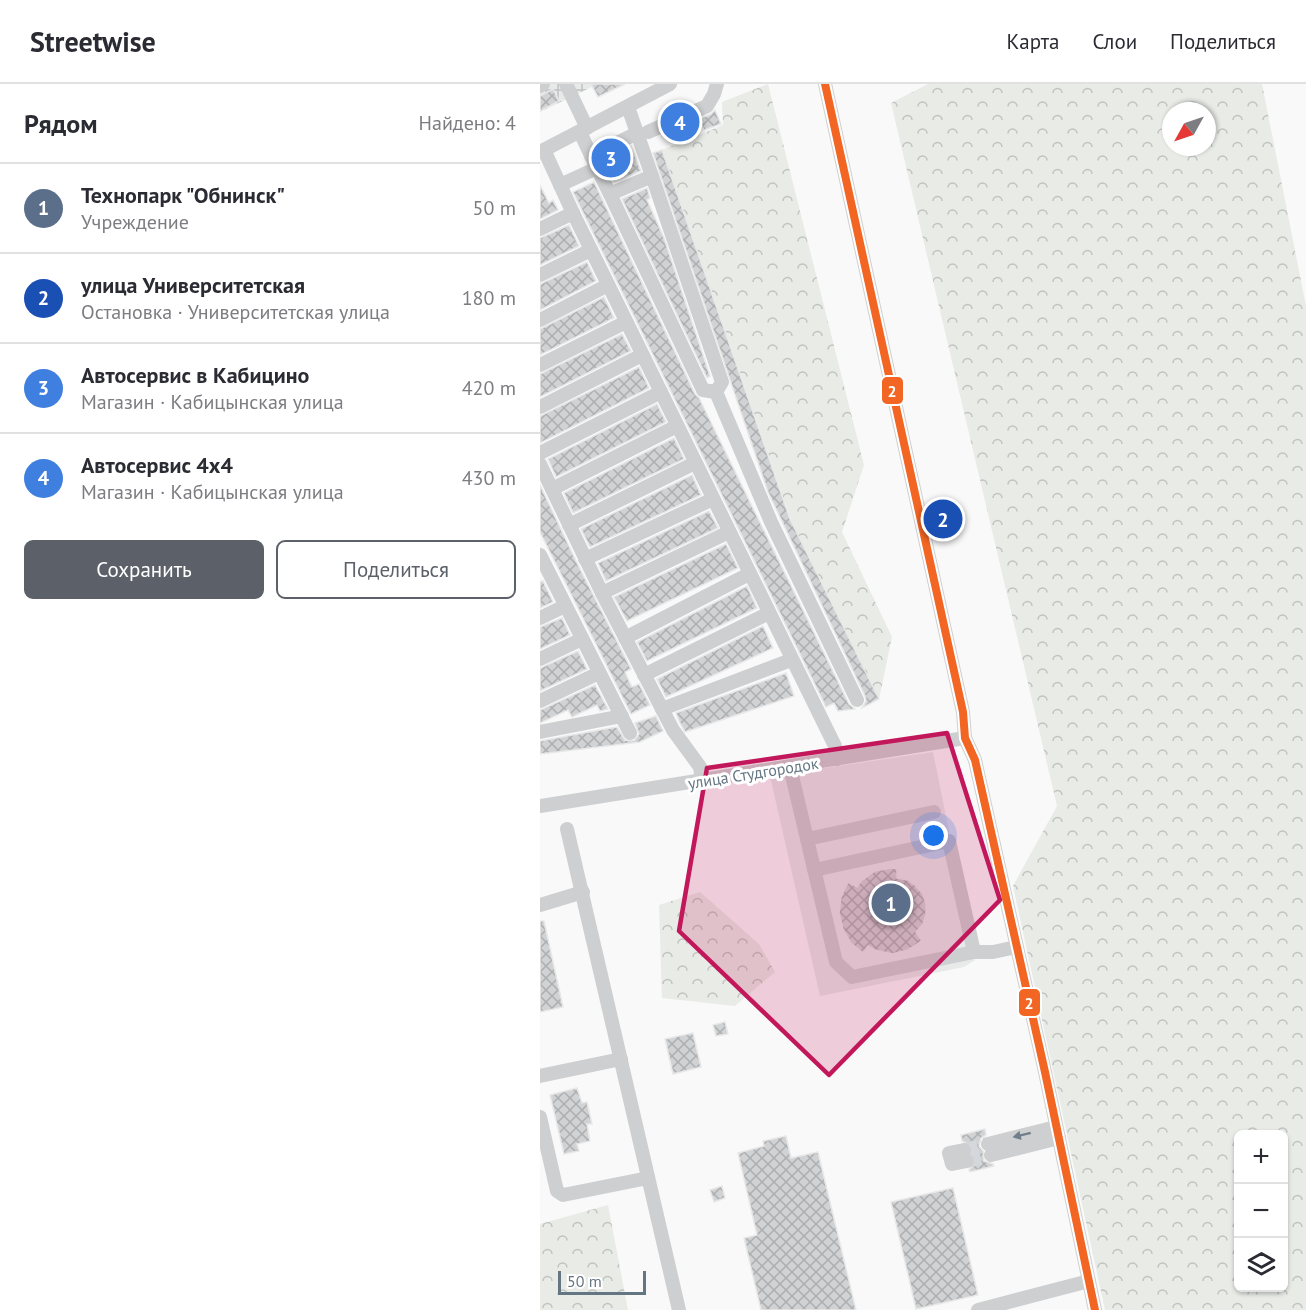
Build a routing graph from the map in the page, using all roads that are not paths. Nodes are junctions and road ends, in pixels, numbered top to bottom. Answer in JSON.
{"nodes":[{"id":1,"x":566,"y":84,"type":"edge"},
{"id":2,"x":670,"y":84,"type":"edge"},
{"id":3,"x":717,"y":84,"type":"edge"},
{"id":4,"x":825,"y":84,"type":"edge"},
{"id":5,"x":628,"y":107,"type":"junction"},
{"id":6,"x":584,"y":130,"type":"junction"},
{"id":7,"x":643,"y":132,"type":"junction"},
{"id":8,"x":542,"y":151,"type":"edge"},
{"id":9,"x":594,"y":162,"type":"junction"},
{"id":10,"x":652,"y":176,"type":"junction"},
{"id":11,"x":560,"y":185,"type":"junction"},
{"id":12,"x":610,"y":194,"type":"junction"},
{"id":13,"x":573,"y":213,"type":"junction"},
{"id":14,"x":540,"y":229,"type":"edge"},
{"id":15,"x":591,"y":250,"type":"junction"},
{"id":16,"x":540,"y":275,"type":"edge"},
{"id":17,"x":608,"y":285,"type":"junction"},
{"id":18,"x":540,"y":320,"type":"edge"},
{"id":19,"x":626,"y":322,"type":"junction"},
{"id":20,"x":642,"y":355,"type":"junction"},
{"id":21,"x":540,"y":365,"type":"edge"},
{"id":22,"x":661,"y":392,"type":"junction"},
{"id":23,"x":716,"y":392,"type":"junction"},
{"id":24,"x":540,"y":407,"type":"edge"},
{"id":25,"x":677,"y":426,"type":"junction"},
{"id":26,"x":540,"y":453,"type":"edge"},
{"id":27,"x":695,"y":463,"type":"junction"},
{"id":28,"x":540,"y":464,"type":"edge"},
{"id":29,"x":552,"y":489,"type":"junction"},
{"id":30,"x":713,"y":499,"type":"junction"},
{"id":31,"x":569,"y":525,"type":"junction"},
{"id":32,"x":729,"y":532,"type":"junction"},
{"id":33,"x":540,"y":555,"type":"edge"},
{"id":34,"x":585,"y":559,"type":"junction"},
{"id":35,"x":749,"y":574,"type":"junction"},
{"id":36,"x":544,"y":575,"type":"edge"},
{"id":37,"x":602,"y":593,"type":"junction"},
{"id":38,"x":565,"y":606,"type":"junction"},
{"id":39,"x":769,"y":613,"type":"junction"},
{"id":40,"x":540,"y":618,"type":"edge"},
{"id":41,"x":625,"y":638,"type":"junction"},
{"id":42,"x":582,"y":639,"type":"junction"},
{"id":43,"x":540,"y":659,"type":"edge"},
{"id":44,"x":791,"y":660,"type":"junction"},
{"id":45,"x":599,"y":673,"type":"junction"},
{"id":46,"x":645,"y":675,"type":"junction"},
{"id":47,"x":540,"y":700,"type":"edge"},
{"id":48,"x":857,"y":700,"type":"dead end"},
{"id":49,"x":662,"y":709,"type":"junction"},
{"id":50,"x":622,"y":716,"type":"junction"},
{"id":51,"x":540,"y":732,"type":"edge"},
{"id":52,"x":630,"y":733,"type":"dead end"},
{"id":53,"x":965,"y":738,"type":"junction"},
{"id":54,"x":837,"y":759,"type":"junction"},
{"id":55,"x":790,"y":767,"type":"junction"},
{"id":56,"x":702,"y":781,"type":"junction"},
{"id":57,"x":540,"y":807,"type":"edge"},
{"id":58,"x":934,"y":812,"type":"dead end"},
{"id":59,"x":567,"y":828,"type":"dead end"},
{"id":60,"x":807,"y":839,"type":"junction"},
{"id":61,"x":814,"y":870,"type":"junction"},
{"id":62,"x":583,"y":892,"type":"junction"},
{"id":63,"x":540,"y":905,"type":"edge"},
{"id":64,"x":1016,"y":947,"type":"junction"},
{"id":65,"x":974,"y":952,"type":"junction"},
{"id":66,"x":621,"y":1059,"type":"junction"},
{"id":67,"x":540,"y":1076,"type":"edge"},
{"id":68,"x":540,"y":1117,"type":"edge"},
{"id":69,"x":1057,"y":1133,"type":"junction"},
{"id":70,"x":990,"y":1149,"type":"tunnel mouth"},
{"id":71,"x":648,"y":1178,"type":"junction"},
{"id":72,"x":1089,"y":1281,"type":"junction"},
{"id":73,"x":679,"y":1310,"type":"edge"},
{"id":74,"x":978,"y":1310,"type":"edge"},
{"id":75,"x":1095,"y":1310,"type":"edge"}],
"edges":[{"from":1,"to":6,"type":"street"},
{"from":2,"to":5,"type":"street"},
{"from":3,"to":7,"type":"street"},
{"from":4,"to":53,"type":"street"},
{"from":5,"to":6,"type":"street"},
{"from":5,"to":7,"type":"street"},
{"from":6,"to":8,"type":"street"},
{"from":6,"to":9,"type":"street"},
{"from":7,"to":9,"type":"street"},
{"from":7,"to":10,"type":"street"},
{"from":8,"to":11,"type":"street"},
{"from":9,"to":11,"type":"street"},
{"from":9,"to":12,"type":"street"},
{"from":10,"to":12,"type":"street"},
{"from":10,"to":23,"type":"street"},
{"from":11,"to":13,"type":"street"},
{"from":12,"to":23,"type":"street"},
{"from":13,"to":14,"type":"street"},
{"from":13,"to":15,"type":"street"},
{"from":15,"to":16,"type":"street"},
{"from":15,"to":17,"type":"street"},
{"from":17,"to":18,"type":"street"},
{"from":17,"to":19,"type":"street"},
{"from":19,"to":20,"type":"street"},
{"from":19,"to":21,"type":"street"},
{"from":20,"to":22,"type":"street"},
{"from":20,"to":24,"type":"street"},
{"from":22,"to":25,"type":"street"},
{"from":22,"to":26,"type":"street"},
{"from":23,"to":48,"type":"street"},
{"from":25,"to":27,"type":"street"},
{"from":25,"to":29,"type":"street"},
{"from":27,"to":30,"type":"street"},
{"from":27,"to":31,"type":"street"},
{"from":28,"to":29,"type":"street"},
{"from":29,"to":31,"type":"street"},
{"from":30,"to":32,"type":"street"},
{"from":30,"to":34,"type":"street"},
{"from":31,"to":34,"type":"street"},
{"from":32,"to":35,"type":"street"},
{"from":32,"to":37,"type":"street"},
{"from":33,"to":36,"type":"street"},
{"from":34,"to":37,"type":"street"},
{"from":35,"to":39,"type":"street"},
{"from":35,"to":41,"type":"street"},
{"from":36,"to":38,"type":"street"},
{"from":37,"to":41,"type":"street"},
{"from":38,"to":40,"type":"street"},
{"from":38,"to":42,"type":"street"},
{"from":39,"to":44,"type":"street"},
{"from":39,"to":46,"type":"street"},
{"from":41,"to":46,"type":"street"},
{"from":42,"to":43,"type":"street"},
{"from":42,"to":45,"type":"street"},
{"from":44,"to":49,"type":"street"},
{"from":44,"to":54,"type":"street"},
{"from":45,"to":47,"type":"street"},
{"from":45,"to":50,"type":"street"},
{"from":46,"to":49,"type":"street"},
{"from":49,"to":56,"type":"street"},
{"from":50,"to":51,"type":"street"},
{"from":50,"to":52,"type":"street"},
{"from":53,"to":54,"type":"street","name":"улица Студгородок"},
{"from":53,"to":64,"type":"street"},
{"from":54,"to":55,"type":"street","name":"улица Студгородок"},
{"from":55,"to":56,"type":"street","name":"улица Студгородок"},
{"from":55,"to":60,"type":"street"},
{"from":56,"to":57,"type":"street","name":"улица Студгородок"},
{"from":58,"to":60,"type":"street"},
{"from":59,"to":62,"type":"street"},
{"from":60,"to":61,"type":"street"},
{"from":61,"to":65,"type":"street"},
{"from":61,"to":65,"type":"street"},
{"from":62,"to":63,"type":"street"},
{"from":62,"to":66,"type":"street"},
{"from":64,"to":65,"type":"street"},
{"from":64,"to":69,"type":"street"},
{"from":66,"to":67,"type":"street"},
{"from":66,"to":71,"type":"street"},
{"from":68,"to":71,"type":"street"},
{"from":69,"to":70,"type":"street"},
{"from":69,"to":72,"type":"street"},
{"from":71,"to":73,"type":"street"},
{"from":72,"to":74,"type":"street"},
{"from":72,"to":75,"type":"street"}]}
